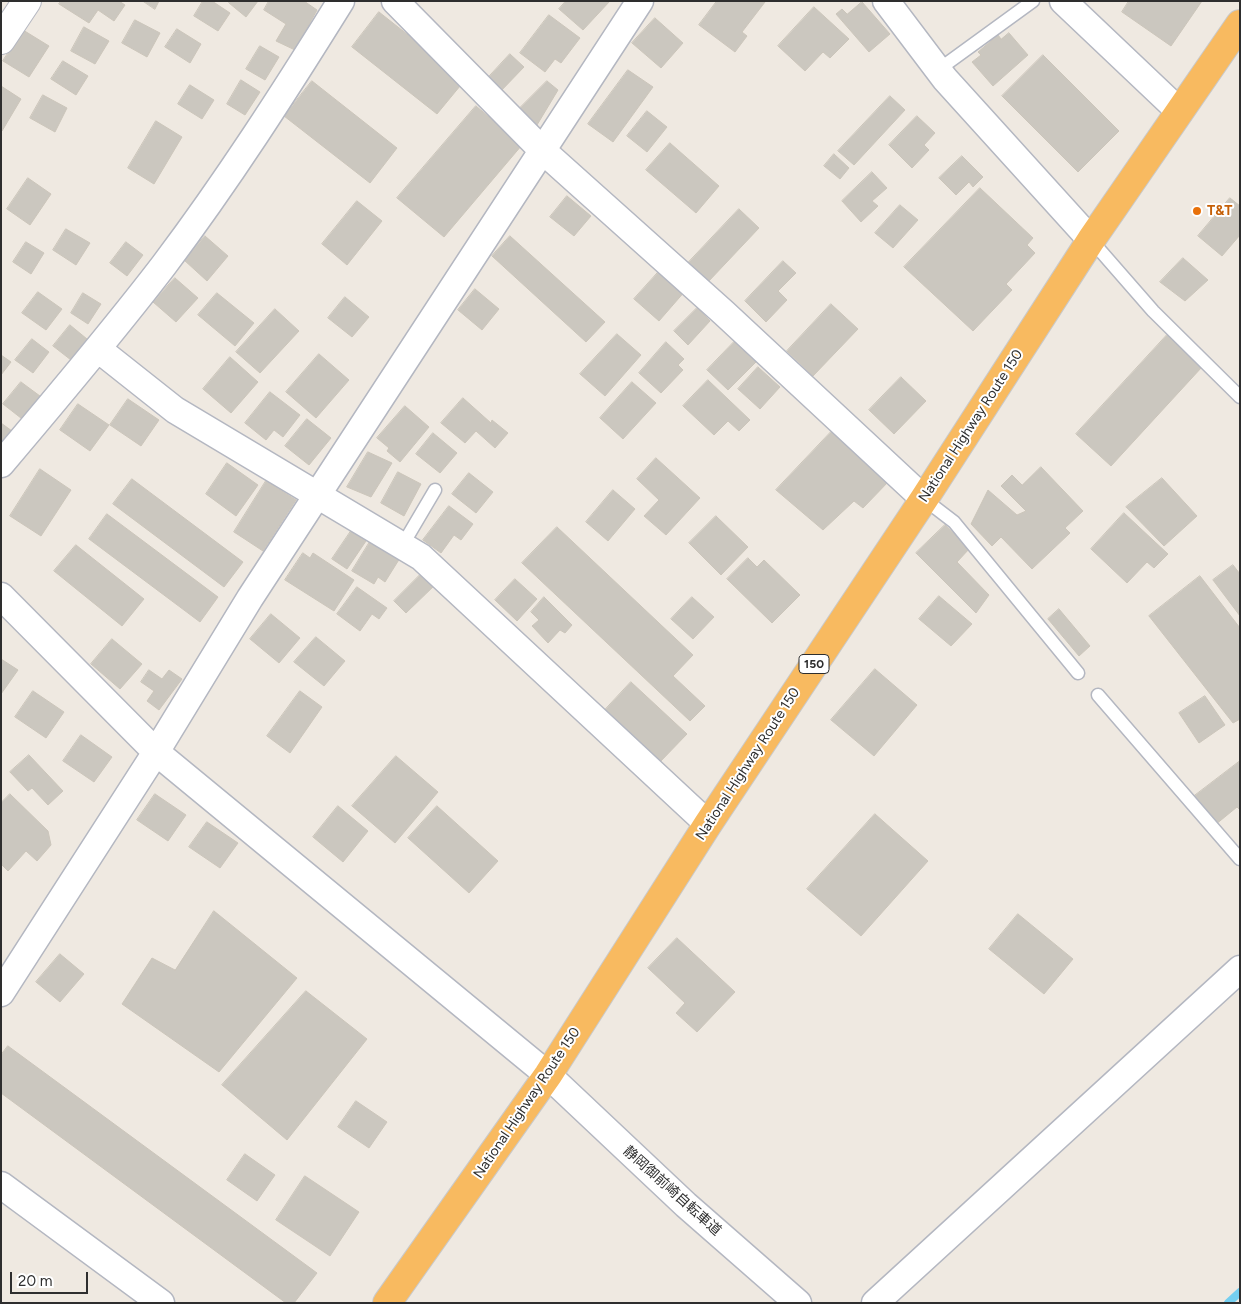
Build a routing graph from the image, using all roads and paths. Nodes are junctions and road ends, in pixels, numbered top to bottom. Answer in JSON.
{"nodes":[{"id":1,"x":27,"y":1,"type":"edge"},
{"id":2,"x":341,"y":1,"type":"edge"},
{"id":3,"x":395,"y":1,"type":"edge"},
{"id":4,"x":640,"y":1,"type":"edge"},
{"id":5,"x":886,"y":1,"type":"edge"},
{"id":6,"x":1033,"y":1,"type":"edge"},
{"id":7,"x":1063,"y":1,"type":"edge"},
{"id":8,"x":1240,"y":24,"type":"edge"},
{"id":9,"x":1,"y":40,"type":"edge"},
{"id":10,"x":938,"y":70,"type":"junction"},
{"id":11,"x":1180,"y":111,"type":"junction"},
{"id":12,"x":542,"y":150,"type":"junction"},
{"id":13,"x":1091,"y":240,"type":"junction"},
{"id":14,"x":98,"y":349,"type":"junction"},
{"id":15,"x":1240,"y":397,"type":"edge"},
{"id":16,"x":1,"y":464,"type":"edge"},
{"id":17,"x":435,"y":490,"type":"dead end"},
{"id":18,"x":317,"y":495,"type":"junction"},
{"id":19,"x":924,"y":499,"type":"junction"},
{"id":20,"x":402,"y":546,"type":"junction"},
{"id":21,"x":1,"y":596,"type":"edge"},
{"id":22,"x":1078,"y":674,"type":"dead end"},
{"id":23,"x":1098,"y":695,"type":"dead end"},
{"id":24,"x":156,"y":752,"type":"junction"},
{"id":25,"x":708,"y":824,"type":"junction"},
{"id":26,"x":1240,"y":860,"type":"edge"},
{"id":27,"x":1240,"y":969,"type":"edge"},
{"id":28,"x":1,"y":993,"type":"edge"},
{"id":29,"x":548,"y":1076,"type":"junction"},
{"id":30,"x":1,"y":1185,"type":"edge"},
{"id":31,"x":161,"y":1303,"type":"edge"},
{"id":32,"x":387,"y":1303,"type":"edge"},
{"id":33,"x":798,"y":1303,"type":"edge"},
{"id":34,"x":874,"y":1303,"type":"edge"}],
"edges":[{"from":1,"to":9,"type":"street"},
{"from":2,"to":14,"type":"street"},
{"from":3,"to":12,"type":"street"},
{"from":4,"to":12,"type":"street"},
{"from":5,"to":10,"type":"street"},
{"from":6,"to":10,"type":"lane"},
{"from":7,"to":11,"type":"street"},
{"from":8,"to":11,"type":"highway","name":"National Highway Route 150","number":"150"},
{"from":10,"to":13,"type":"street"},
{"from":11,"to":13,"type":"highway","name":"National Highway Route 150","number":"150"},
{"from":12,"to":18,"type":"street"},
{"from":12,"to":19,"type":"street"},
{"from":13,"to":15,"type":"lane"},
{"from":13,"to":19,"type":"highway","name":"National Highway Route 150","number":"150"},
{"from":14,"to":16,"type":"street"},
{"from":14,"to":18,"type":"street"},
{"from":17,"to":20,"type":"lane"},
{"from":18,"to":20,"type":"street"},
{"from":18,"to":24,"type":"street"},
{"from":19,"to":22,"type":"lane"},
{"from":19,"to":25,"type":"highway","name":"National Highway Route 150","number":"150"},
{"from":20,"to":25,"type":"street"},
{"from":21,"to":24,"type":"street","name":"静岡御前崎自転車道"},
{"from":23,"to":26,"type":"lane"},
{"from":24,"to":28,"type":"street"},
{"from":24,"to":29,"type":"street","name":"静岡御前崎自転車道"},
{"from":25,"to":29,"type":"highway","name":"National Highway Route 150","number":"150"},
{"from":27,"to":34,"type":"street"},
{"from":29,"to":32,"type":"highway","name":"National Highway Route 150","number":"150"},
{"from":29,"to":33,"type":"street","name":"静岡御前崎自転車道"},
{"from":30,"to":31,"type":"street"}]}
